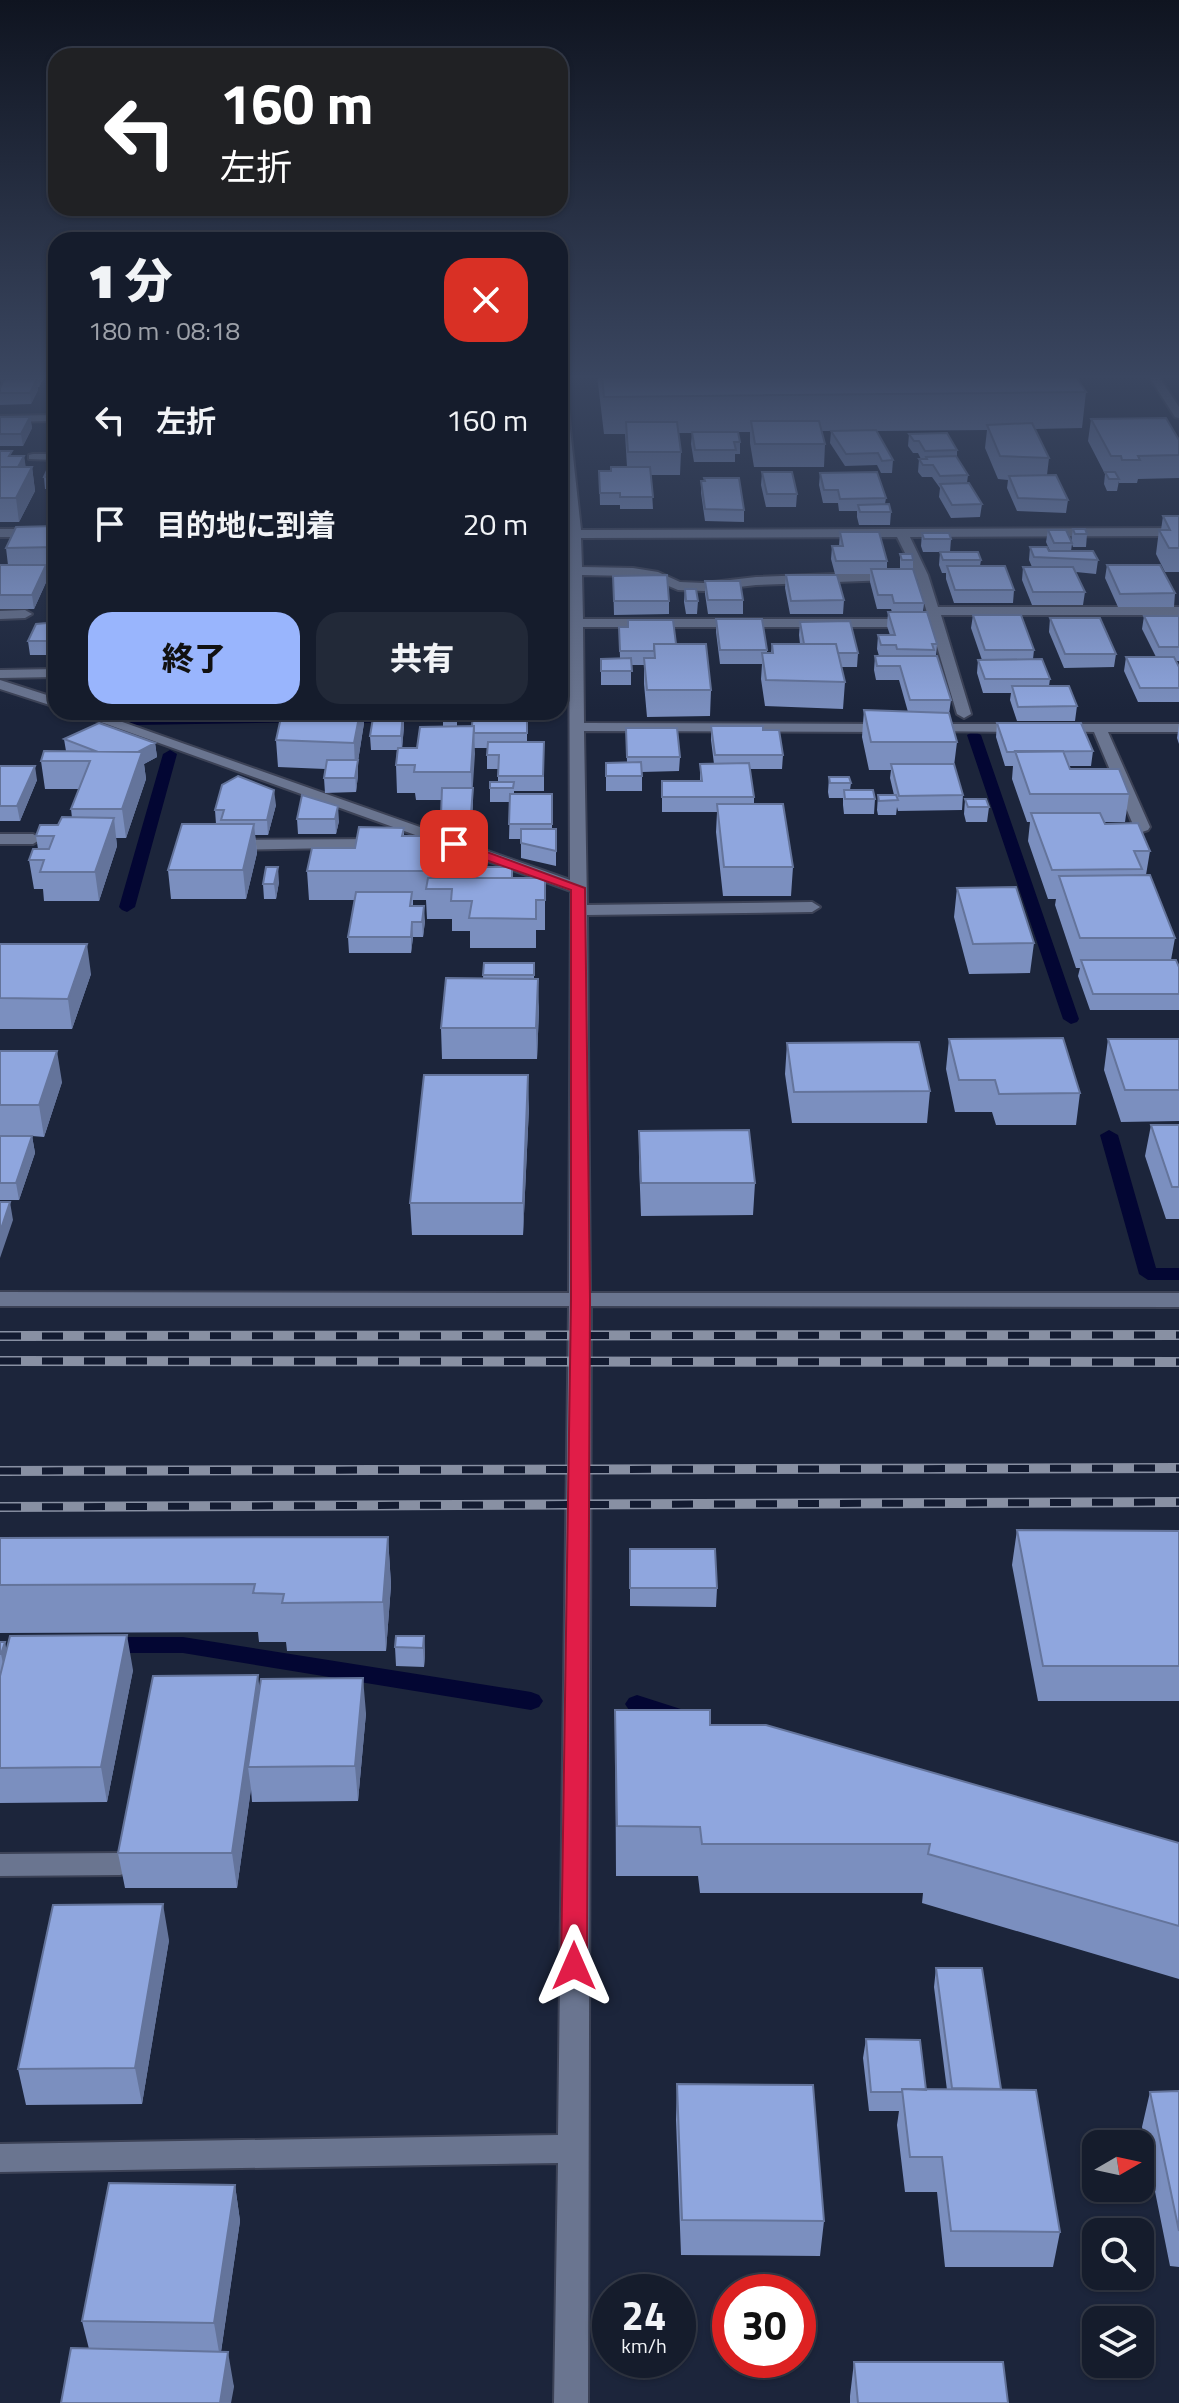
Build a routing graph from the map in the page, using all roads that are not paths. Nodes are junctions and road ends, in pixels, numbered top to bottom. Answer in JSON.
{"nodes":[{"id":1,"x":1179,"y":532,"type":"edge"},
{"id":2,"x":0,"y":533,"type":"edge"},
{"id":3,"x":902,"y":533,"type":"junction"},
{"id":4,"x":568,"y":534,"type":"edge"},
{"id":5,"x":48,"y":536,"type":"edge"},
{"id":6,"x":568,"y":539,"type":"edge"},
{"id":7,"x":9,"y":551,"type":"edge"},
{"id":8,"x":575,"y":571,"type":"junction"},
{"id":9,"x":48,"y":575,"type":"edge"},
{"id":10,"x":922,"y":575,"type":"junction"},
{"id":11,"x":0,"y":576,"type":"edge"},
{"id":12,"x":1179,"y":611,"type":"edge"},
{"id":13,"x":25,"y":614,"type":"dead end"},
{"id":14,"x":0,"y":615,"type":"edge"},
{"id":15,"x":935,"y":617,"type":"junction"},
{"id":16,"x":576,"y":623,"type":"junction"},
{"id":17,"x":568,"y":667,"type":"edge"},
{"id":18,"x":48,"y":673,"type":"edge"},
{"id":19,"x":0,"y":674,"type":"edge"},
{"id":20,"x":0,"y":684,"type":"edge"},
{"id":21,"x":48,"y":700,"type":"edge"},
{"id":22,"x":964,"y":714,"type":"dead end"},
{"id":23,"x":103,"y":720,"type":"edge"},
{"id":24,"x":577,"y":727,"type":"junction"},
{"id":25,"x":1099,"y":728,"type":"junction"},
{"id":26,"x":1179,"y":728,"type":"edge"},
{"id":27,"x":1142,"y":827,"type":"edge"},
{"id":28,"x":0,"y":839,"type":"edge"},
{"id":29,"x":33,"y":839,"type":"dead end"},
{"id":30,"x":454,"y":844,"type":"junction"},
{"id":31,"x":209,"y":845,"type":"edge"},
{"id":32,"x":578,"y":888,"type":"junction"},
{"id":33,"x":812,"y":907,"type":"dead end"},
{"id":34,"x":579,"y":910,"type":"junction"},
{"id":35,"x":0,"y":1299,"type":"edge"},
{"id":36,"x":580,"y":1300,"type":"junction"},
{"id":37,"x":1179,"y":1300,"type":"edge"},
{"id":38,"x":120,"y":1864,"type":"edge"},
{"id":39,"x":0,"y":1865,"type":"edge"},
{"id":40,"x":573,"y":2149,"type":"junction"},
{"id":41,"x":0,"y":2158,"type":"edge"},
{"id":42,"x":571,"y":2403,"type":"edge"}],
"edges":[{"from":1,"to":3,"type":"street"},
{"from":2,"to":7,"type":"street"},
{"from":3,"to":4,"type":"street"},
{"from":3,"to":10,"type":"street"},
{"from":5,"to":7,"type":"street"},
{"from":6,"to":8,"type":"street"},
{"from":8,"to":10,"type":"street"},
{"from":8,"to":16,"type":"street"},
{"from":9,"to":11,"type":"street"},
{"from":10,"to":15,"type":"street"},
{"from":12,"to":15,"type":"street"},
{"from":13,"to":14,"type":"street"},
{"from":15,"to":16,"type":"street"},
{"from":15,"to":22,"type":"street"},
{"from":16,"to":17,"type":"street"},
{"from":17,"to":24,"type":"street"},
{"from":18,"to":19,"type":"street"},
{"from":20,"to":21,"type":"street"},
{"from":23,"to":30,"type":"street"},
{"from":24,"to":25,"type":"street"},
{"from":24,"to":32,"type":"street"},
{"from":25,"to":26,"type":"street"},
{"from":25,"to":27,"type":"street"},
{"from":28,"to":29,"type":"street"},
{"from":30,"to":31,"type":"street"},
{"from":30,"to":32,"type":"street"},
{"from":32,"to":34,"type":"street"},
{"from":33,"to":34,"type":"street"},
{"from":34,"to":36,"type":"street"},
{"from":35,"to":36,"type":"street"},
{"from":36,"to":37,"type":"street"},
{"from":36,"to":40,"type":"street"},
{"from":38,"to":39,"type":"street"},
{"from":40,"to":41,"type":"street"},
{"from":40,"to":42,"type":"street"}]}
